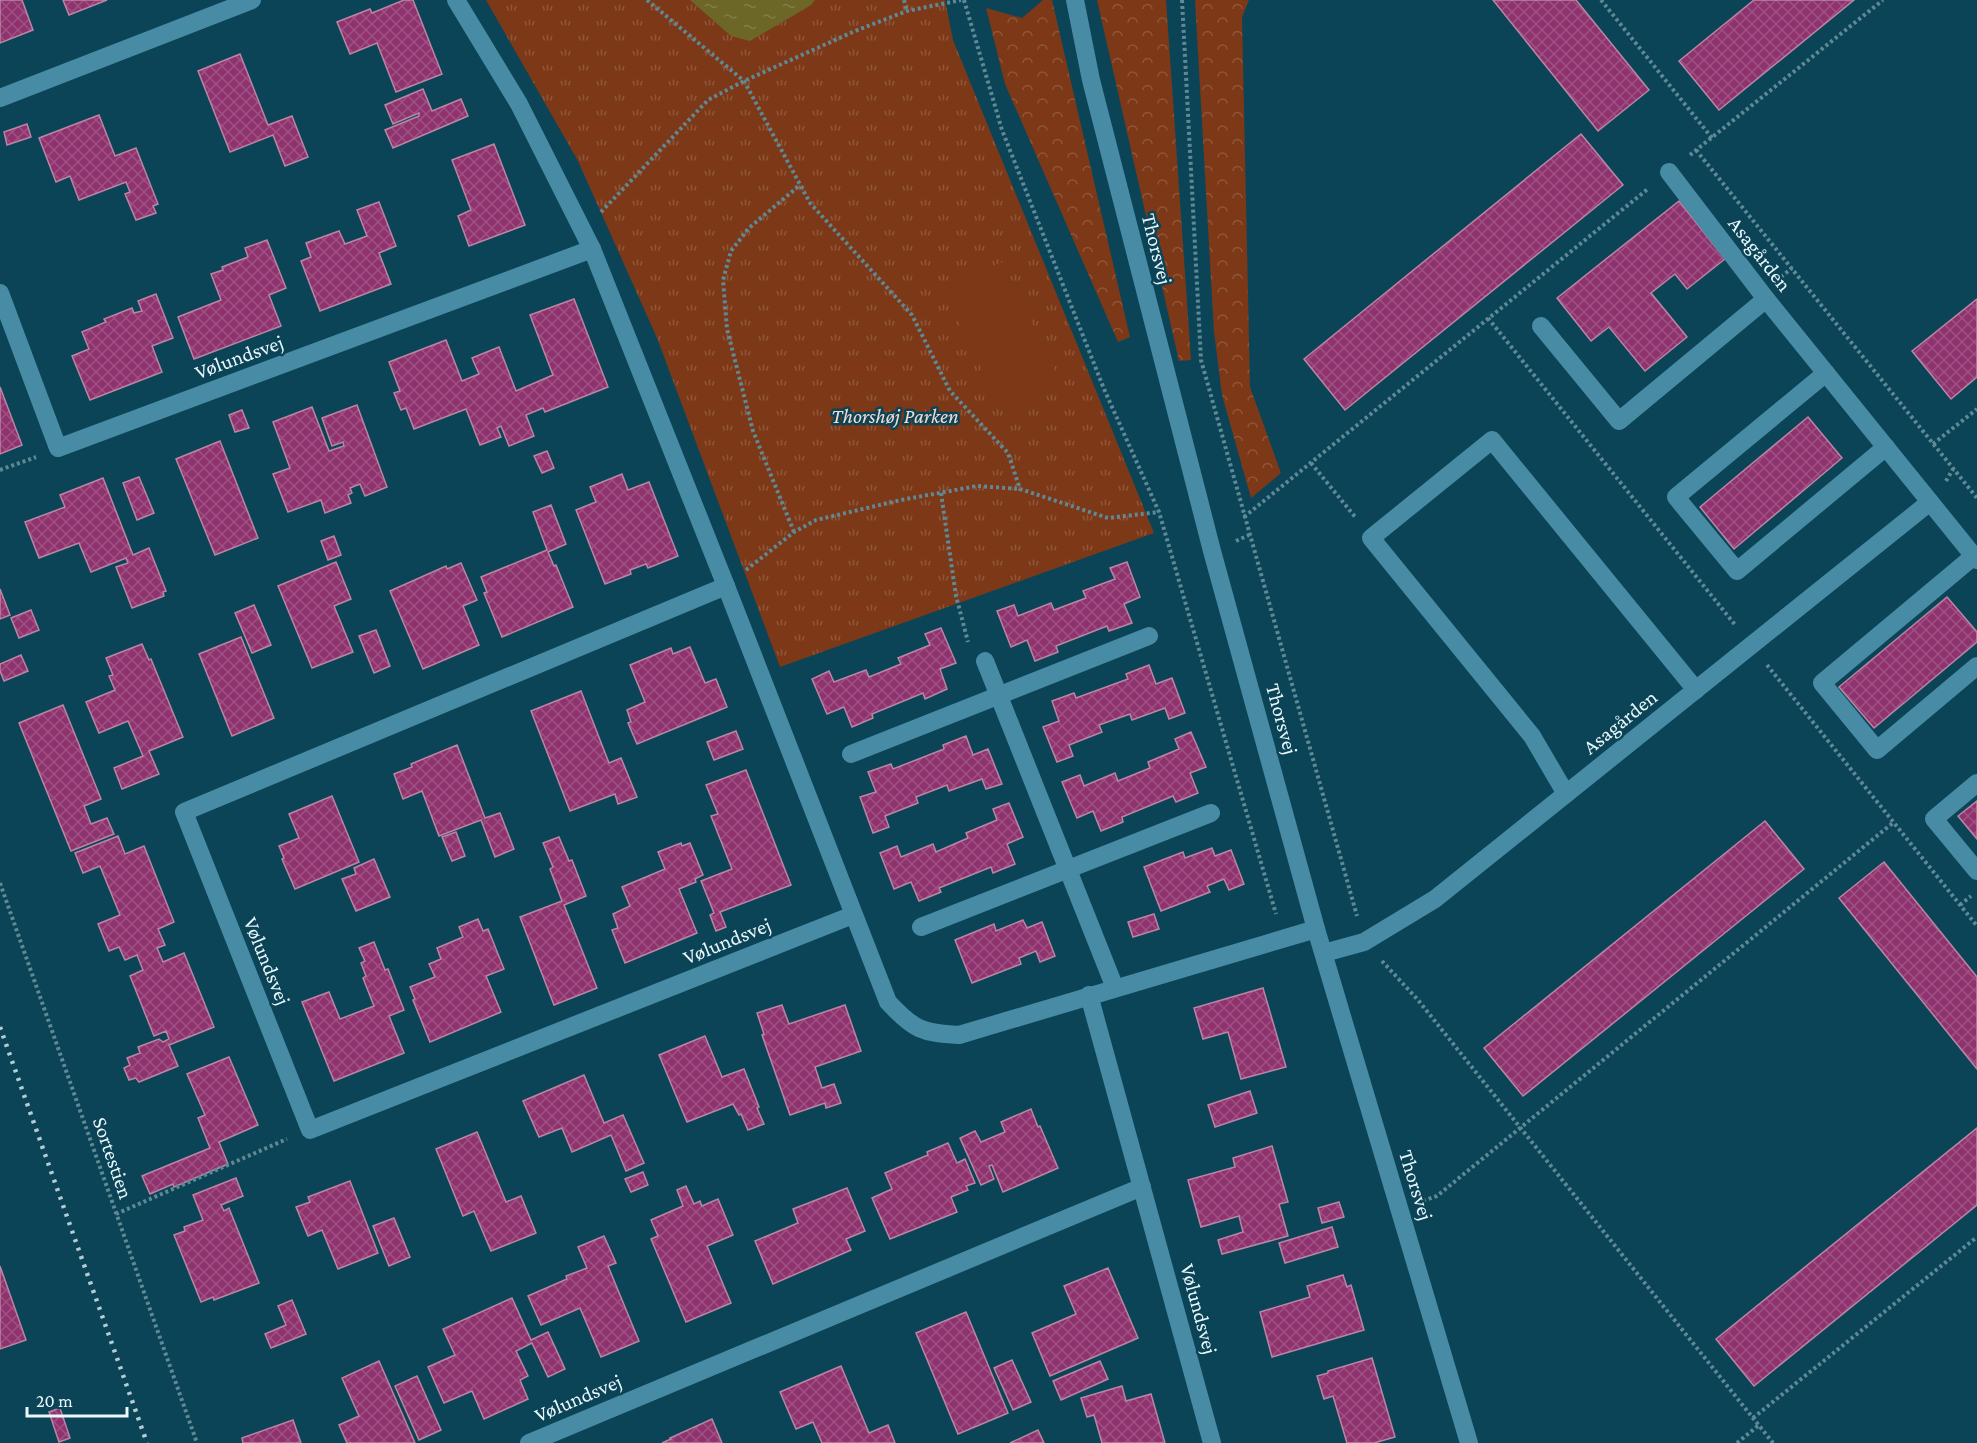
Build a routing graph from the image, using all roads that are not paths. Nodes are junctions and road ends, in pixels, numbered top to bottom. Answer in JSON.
{"nodes":[{"id":1,"x":252,"y":0,"type":"edge"},
{"id":2,"x":456,"y":0,"type":"edge"},
{"id":3,"x":1076,"y":0,"type":"edge"},
{"id":4,"x":0,"y":98,"type":"edge"},
{"id":5,"x":1669,"y":172,"type":"road end"},
{"id":6,"x":592,"y":249,"type":"junction"},
{"id":7,"x":0,"y":293,"type":"edge"},
{"id":8,"x":1766,"y":299,"type":"junction"},
{"id":9,"x":1541,"y":326,"type":"dead end"},
{"id":10,"x":1826,"y":373,"type":"junction"},
{"id":11,"x":1886,"y":447,"type":"junction"},
{"id":12,"x":1930,"y":502,"type":"junction"},
{"id":13,"x":1975,"y":558,"type":"edge"},
{"id":14,"x":726,"y":586,"type":"junction"},
{"id":15,"x":1149,"y":636,"type":"dead end"},
{"id":16,"x":985,"y":661,"type":"road end"},
{"id":17,"x":1977,"y":666,"type":"edge"},
{"id":18,"x":1696,"y":690,"type":"junction"},
{"id":19,"x":999,"y":696,"type":"junction"},
{"id":20,"x":851,"y":754,"type":"dead end"},
{"id":21,"x":1977,"y":783,"type":"edge"},
{"id":22,"x":1566,"y":794,"type":"junction"},
{"id":23,"x":1211,"y":813,"type":"dead end"},
{"id":24,"x":1068,"y":869,"type":"junction"},
{"id":25,"x":1977,"y":871,"type":"edge"},
{"id":26,"x":853,"y":915,"type":"junction"},
{"id":27,"x":921,"y":927,"type":"dead end"},
{"id":28,"x":1316,"y":929,"type":"junction"},
{"id":29,"x":1324,"y":953,"type":"junction"},
{"id":30,"x":1114,"y":988,"type":"junction"},
{"id":31,"x":1089,"y":995,"type":"junction"},
{"id":32,"x":1142,"y":1187,"type":"junction"},
{"id":33,"x":530,"y":1443,"type":"edge"},
{"id":34,"x":1212,"y":1443,"type":"edge"},
{"id":35,"x":1469,"y":1443,"type":"edge"}],
"edges":[{"from":1,"to":4,"type":"street"},
{"from":2,"to":6,"type":"street"},
{"from":3,"to":28,"type":"street","name":"Thorsvej"},
{"from":5,"to":8,"type":"street","name":"Asagården"},
{"from":6,"to":7,"type":"street","name":"Vølundsvej"},
{"from":6,"to":14,"type":"street"},
{"from":8,"to":9,"type":"street"},
{"from":8,"to":10,"type":"street","name":"Asagården"},
{"from":10,"to":11,"type":"street","name":"Asagården"},
{"from":10,"to":11,"type":"street"},
{"from":11,"to":12,"type":"street","name":"Asagården"},
{"from":12,"to":13,"type":"street","name":"Asagården"},
{"from":12,"to":18,"type":"street","name":"Asagården"},
{"from":13,"to":17,"type":"street"},
{"from":14,"to":26,"type":"street"},
{"from":14,"to":26,"type":"street","name":"Vølundsvej"},
{"from":15,"to":19,"type":"street"},
{"from":16,"to":19,"type":"street"},
{"from":18,"to":22,"type":"street","name":"Asagården"},
{"from":18,"to":22,"type":"street"},
{"from":19,"to":20,"type":"street"},
{"from":19,"to":24,"type":"street"},
{"from":21,"to":25,"type":"street"},
{"from":22,"to":29,"type":"street","name":"Asagården"},
{"from":23,"to":24,"type":"street"},
{"from":24,"to":27,"type":"street"},
{"from":24,"to":30,"type":"street"},
{"from":26,"to":31,"type":"street"},
{"from":28,"to":29,"type":"street","name":"Thorsvej"},
{"from":28,"to":30,"type":"street"},
{"from":29,"to":35,"type":"street","name":"Thorsvej"},
{"from":30,"to":31,"type":"street"},
{"from":31,"to":32,"type":"street","name":"Vølundsvej"},
{"from":32,"to":33,"type":"street","name":"Vølundsvej"},
{"from":32,"to":34,"type":"street","name":"Vølundsvej"}]}
